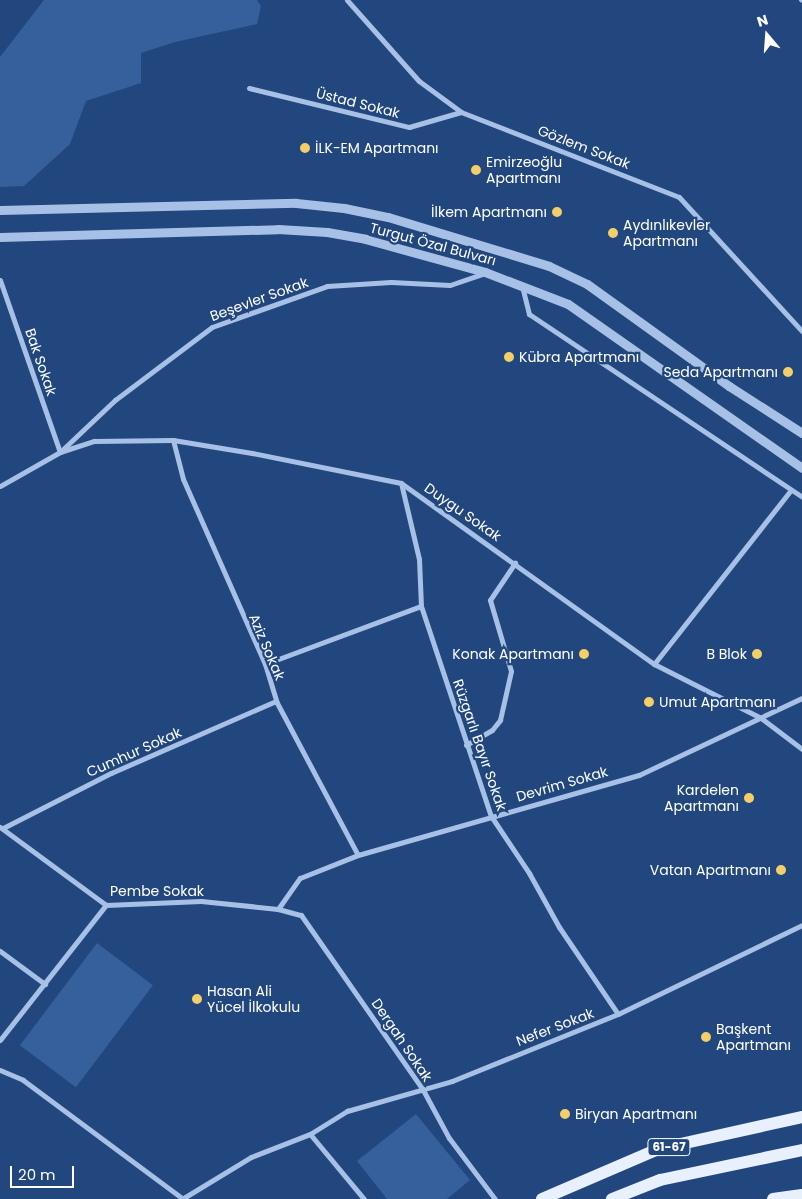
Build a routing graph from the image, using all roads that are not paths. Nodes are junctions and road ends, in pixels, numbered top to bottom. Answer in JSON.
{"nodes":[{"id":1,"x":347,"y":0,"type":"edge"},
{"id":2,"x":249,"y":88,"type":"dead end"},
{"id":3,"x":460,"y":112,"type":"junction"},
{"id":4,"x":0,"y":210,"type":"edge"},
{"id":5,"x":0,"y":237,"type":"edge"},
{"id":6,"x":485,"y":272,"type":"junction"},
{"id":7,"x":0,"y":280,"type":"edge"},
{"id":8,"x":522,"y":284,"type":"junction"},
{"id":9,"x":802,"y":331,"type":"edge"},
{"id":10,"x":802,"y":433,"type":"edge"},
{"id":11,"x":173,"y":440,"type":"junction"},
{"id":12,"x":60,"y":452,"type":"junction"},
{"id":13,"x":802,"y":468,"type":"edge"},
{"id":14,"x":401,"y":483,"type":"junction"},
{"id":15,"x":0,"y":486,"type":"edge"},
{"id":16,"x":791,"y":490,"type":"junction"},
{"id":17,"x":802,"y":497,"type":"edge"},
{"id":18,"x":516,"y":563,"type":"junction"},
{"id":19,"x":421,"y":606,"type":"junction"},
{"id":20,"x":265,"y":664,"type":"junction"},
{"id":21,"x":654,"y":664,"type":"junction"},
{"id":22,"x":802,"y":698,"type":"edge"},
{"id":23,"x":276,"y":701,"type":"junction"},
{"id":24,"x":761,"y":718,"type":"junction"},
{"id":25,"x":466,"y":745,"type":"junction"},
{"id":26,"x":802,"y":749,"type":"edge"},
{"id":27,"x":492,"y":816,"type":"junction"},
{"id":28,"x":1,"y":828,"type":"edge"},
{"id":29,"x":358,"y":855,"type":"junction"},
{"id":30,"x":106,"y":905,"type":"junction"},
{"id":31,"x":278,"y":909,"type":"junction"},
{"id":32,"x":802,"y":924,"type":"edge"},
{"id":33,"x":0,"y":951,"type":"edge"},
{"id":34,"x":45,"y":984,"type":"junction"},
{"id":35,"x":618,"y":1014,"type":"junction"},
{"id":36,"x":0,"y":1040,"type":"edge"},
{"id":37,"x":0,"y":1070,"type":"edge"},
{"id":38,"x":423,"y":1090,"type":"junction"},
{"id":39,"x":802,"y":1118,"type":"edge"},
{"id":40,"x":310,"y":1134,"type":"junction"},
{"id":41,"x":802,"y":1150,"type":"edge"},
{"id":42,"x":802,"y":1195,"type":"edge"},
{"id":43,"x":182,"y":1199,"type":"edge"},
{"id":44,"x":364,"y":1199,"type":"edge"},
{"id":45,"x":495,"y":1199,"type":"edge"},
{"id":46,"x":542,"y":1199,"type":"edge"},
{"id":47,"x":612,"y":1199,"type":"edge"},
{"id":48,"x":773,"y":1199,"type":"edge"}],
"edges":[{"from":1,"to":3,"type":"street","name":"Gözlem Sokak"},
{"from":2,"to":3,"type":"street","name":"Üstad Sokak"},
{"from":3,"to":9,"type":"street","name":"Gözlem Sokak"},
{"from":4,"to":10,"type":"street","name":"Turgut Özal Bulvarı"},
{"from":5,"to":6,"type":"street","name":"Turgut Özal Bulvarı"},
{"from":6,"to":8,"type":"street","name":"Turgut Özal Bulvarı"},
{"from":6,"to":12,"type":"street","name":"Beşevler Sokak"},
{"from":7,"to":12,"type":"street","name":"Bak Sokak"},
{"from":8,"to":13,"type":"street","name":"Turgut Özal Bulvarı"},
{"from":8,"to":16,"type":"street"},
{"from":11,"to":12,"type":"street","name":"Duygu Sokak"},
{"from":11,"to":14,"type":"street","name":"Duygu Sokak"},
{"from":11,"to":20,"type":"street","name":"Aziz Sokak"},
{"from":12,"to":15,"type":"street","name":"Beşevler Sokak"},
{"from":14,"to":18,"type":"street","name":"Duygu Sokak"},
{"from":14,"to":19,"type":"street","name":"Rüzgarlı Bayır Sokak"},
{"from":16,"to":17,"type":"street"},
{"from":16,"to":21,"type":"street"},
{"from":18,"to":21,"type":"street","name":"Duygu Sokak"},
{"from":18,"to":25,"type":"street"},
{"from":19,"to":20,"type":"street"},
{"from":19,"to":25,"type":"street","name":"Rüzgarlı Bayır Sokak"},
{"from":20,"to":23,"type":"street","name":"Aziz Sokak"},
{"from":21,"to":24,"type":"street","name":"Duygu Sokak"},
{"from":22,"to":24,"type":"street","name":"Devrim Sokak"},
{"from":23,"to":28,"type":"street","name":"Cumhur Sokak"},
{"from":23,"to":29,"type":"street","name":"Aziz Sokak"},
{"from":24,"to":26,"type":"street","name":"Duygu Sokak"},
{"from":24,"to":27,"type":"street","name":"Devrim Sokak"},
{"from":25,"to":27,"type":"street","name":"Rüzgarlı Bayır Sokak"},
{"from":27,"to":29,"type":"street","name":"Devrim Sokak"},
{"from":27,"to":35,"type":"street","name":"Rüzgarlı Bayır Sokak"},
{"from":28,"to":30,"type":"street","name":"Pembe Sokak"},
{"from":29,"to":31,"type":"street","name":"Devrim Sokak"},
{"from":30,"to":31,"type":"street","name":"Pembe Sokak"},
{"from":30,"to":34,"type":"street"},
{"from":31,"to":38,"type":"street","name":"Dergah Sokak"},
{"from":32,"to":35,"type":"street","name":"Nefer Sokak"},
{"from":33,"to":34,"type":"street"},
{"from":34,"to":36,"type":"street"},
{"from":35,"to":38,"type":"street","name":"Nefer Sokak"},
{"from":37,"to":43,"type":"street"},
{"from":38,"to":40,"type":"street","name":"Nefer Sokak"},
{"from":38,"to":45,"type":"street","name":"Dergah Sokak"},
{"from":39,"to":46,"type":"main road","number":"61-67"},
{"from":40,"to":43,"type":"street","name":"Nefer Sokak"},
{"from":40,"to":44,"type":"street"},
{"from":41,"to":47,"type":"main road","number":"61-67"},
{"from":42,"to":48,"type":"main road"}]}
